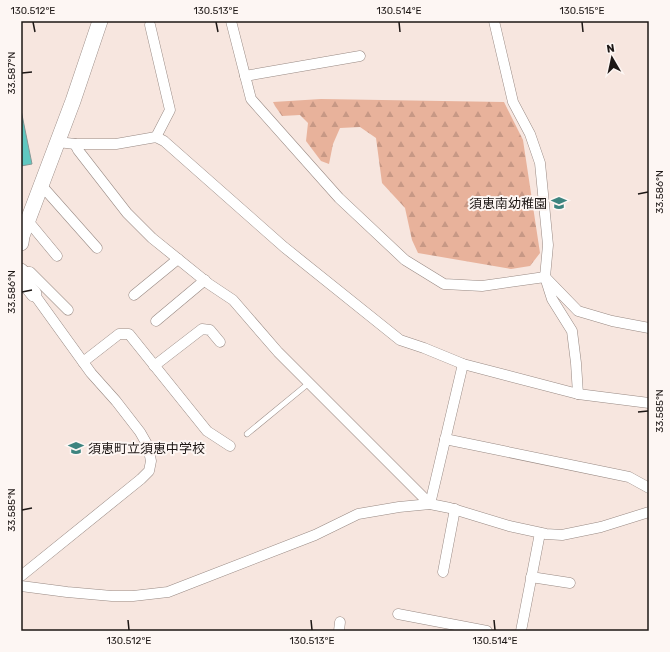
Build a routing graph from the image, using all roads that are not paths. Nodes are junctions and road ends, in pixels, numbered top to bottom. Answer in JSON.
{"nodes":[{"id":1,"x":100,"y":21,"type":"edge"},
{"id":2,"x":231,"y":21,"type":"edge"},
{"id":3,"x":494,"y":21,"type":"edge"},
{"id":4,"x":150,"y":25,"type":"dead end"},
{"id":5,"x":360,"y":56,"type":"dead end"},
{"id":6,"x":245,"y":76,"type":"junction"},
{"id":7,"x":156,"y":137,"type":"junction"},
{"id":8,"x":58,"y":142,"type":"junction"},
{"id":9,"x":75,"y":144,"type":"junction"},
{"id":10,"x":42,"y":186,"type":"junction"},
{"id":11,"x":28,"y":221,"type":"junction"},
{"id":12,"x":21,"y":243,"type":"edge"},
{"id":13,"x":97,"y":248,"type":"dead end"},
{"id":14,"x":57,"y":256,"type":"dead end"},
{"id":15,"x":178,"y":259,"type":"junction"},
{"id":16,"x":21,"y":272,"type":"edge"},
{"id":17,"x":545,"y":277,"type":"junction"},
{"id":18,"x":205,"y":280,"type":"junction"},
{"id":19,"x":34,"y":294,"type":"joint"},
{"id":20,"x":134,"y":295,"type":"dead end"},
{"id":21,"x":68,"y":310,"type":"dead end"},
{"id":22,"x":156,"y":321,"type":"dead end"},
{"id":23,"x":649,"y":328,"type":"edge"},
{"id":24,"x":220,"y":342,"type":"dead end"},
{"id":25,"x":83,"y":362,"type":"junction"},
{"id":26,"x":463,"y":364,"type":"junction"},
{"id":27,"x":154,"y":366,"type":"junction"},
{"id":28,"x":309,"y":383,"type":"junction"},
{"id":29,"x":578,"y":394,"type":"junction"},
{"id":30,"x":649,"y":403,"type":"edge"},
{"id":31,"x":246,"y":434,"type":"dead end"},
{"id":32,"x":445,"y":439,"type":"junction"},
{"id":33,"x":230,"y":446,"type":"dead end"},
{"id":34,"x":649,"y":488,"type":"edge"},
{"id":35,"x":430,"y":504,"type":"junction"},
{"id":36,"x":455,"y":509,"type":"junction"},
{"id":37,"x":649,"y":512,"type":"edge"},
{"id":38,"x":540,"y":533,"type":"junction"},
{"id":39,"x":444,"y":572,"type":"dead end"},
{"id":40,"x":21,"y":576,"type":"edge"},
{"id":41,"x":531,"y":576,"type":"junction"},
{"id":42,"x":570,"y":583,"type":"dead end"},
{"id":43,"x":21,"y":586,"type":"edge"},
{"id":44,"x":398,"y":614,"type":"dead end"},
{"id":45,"x":487,"y":631,"type":"edge"},
{"id":46,"x":521,"y":631,"type":"edge"}],
"edges":[{"from":1,"to":8,"type":"street"},
{"from":2,"to":6,"type":"street"},
{"from":3,"to":17,"type":"street"},
{"from":4,"to":7,"type":"street"},
{"from":5,"to":6,"type":"street"},
{"from":6,"to":17,"type":"street"},
{"from":7,"to":9,"type":"street"},
{"from":7,"to":26,"type":"street"},
{"from":8,"to":9,"type":"street"},
{"from":8,"to":10,"type":"street"},
{"from":9,"to":15,"type":"street"},
{"from":10,"to":11,"type":"street"},
{"from":10,"to":13,"type":"street"},
{"from":11,"to":12,"type":"street"},
{"from":11,"to":14,"type":"street"},
{"from":15,"to":18,"type":"street"},
{"from":15,"to":20,"type":"street"},
{"from":16,"to":19,"type":"street"},
{"from":16,"to":21,"type":"street"},
{"from":17,"to":23,"type":"street"},
{"from":17,"to":29,"type":"street"},
{"from":18,"to":22,"type":"street"},
{"from":18,"to":28,"type":"street"},
{"from":19,"to":25,"type":"street"},
{"from":24,"to":27,"type":"street"},
{"from":25,"to":27,"type":"street"},
{"from":25,"to":40,"type":"street"},
{"from":26,"to":29,"type":"street"},
{"from":26,"to":32,"type":"street"},
{"from":27,"to":33,"type":"street"},
{"from":28,"to":31,"type":"lane"},
{"from":28,"to":35,"type":"street"},
{"from":29,"to":30,"type":"street"},
{"from":32,"to":34,"type":"street"},
{"from":32,"to":35,"type":"street"},
{"from":35,"to":36,"type":"street"},
{"from":35,"to":43,"type":"street"},
{"from":36,"to":38,"type":"street"},
{"from":36,"to":39,"type":"street"},
{"from":37,"to":38,"type":"street"},
{"from":38,"to":41,"type":"street"},
{"from":41,"to":42,"type":"street"},
{"from":41,"to":46,"type":"street"},
{"from":44,"to":45,"type":"street"}]}
